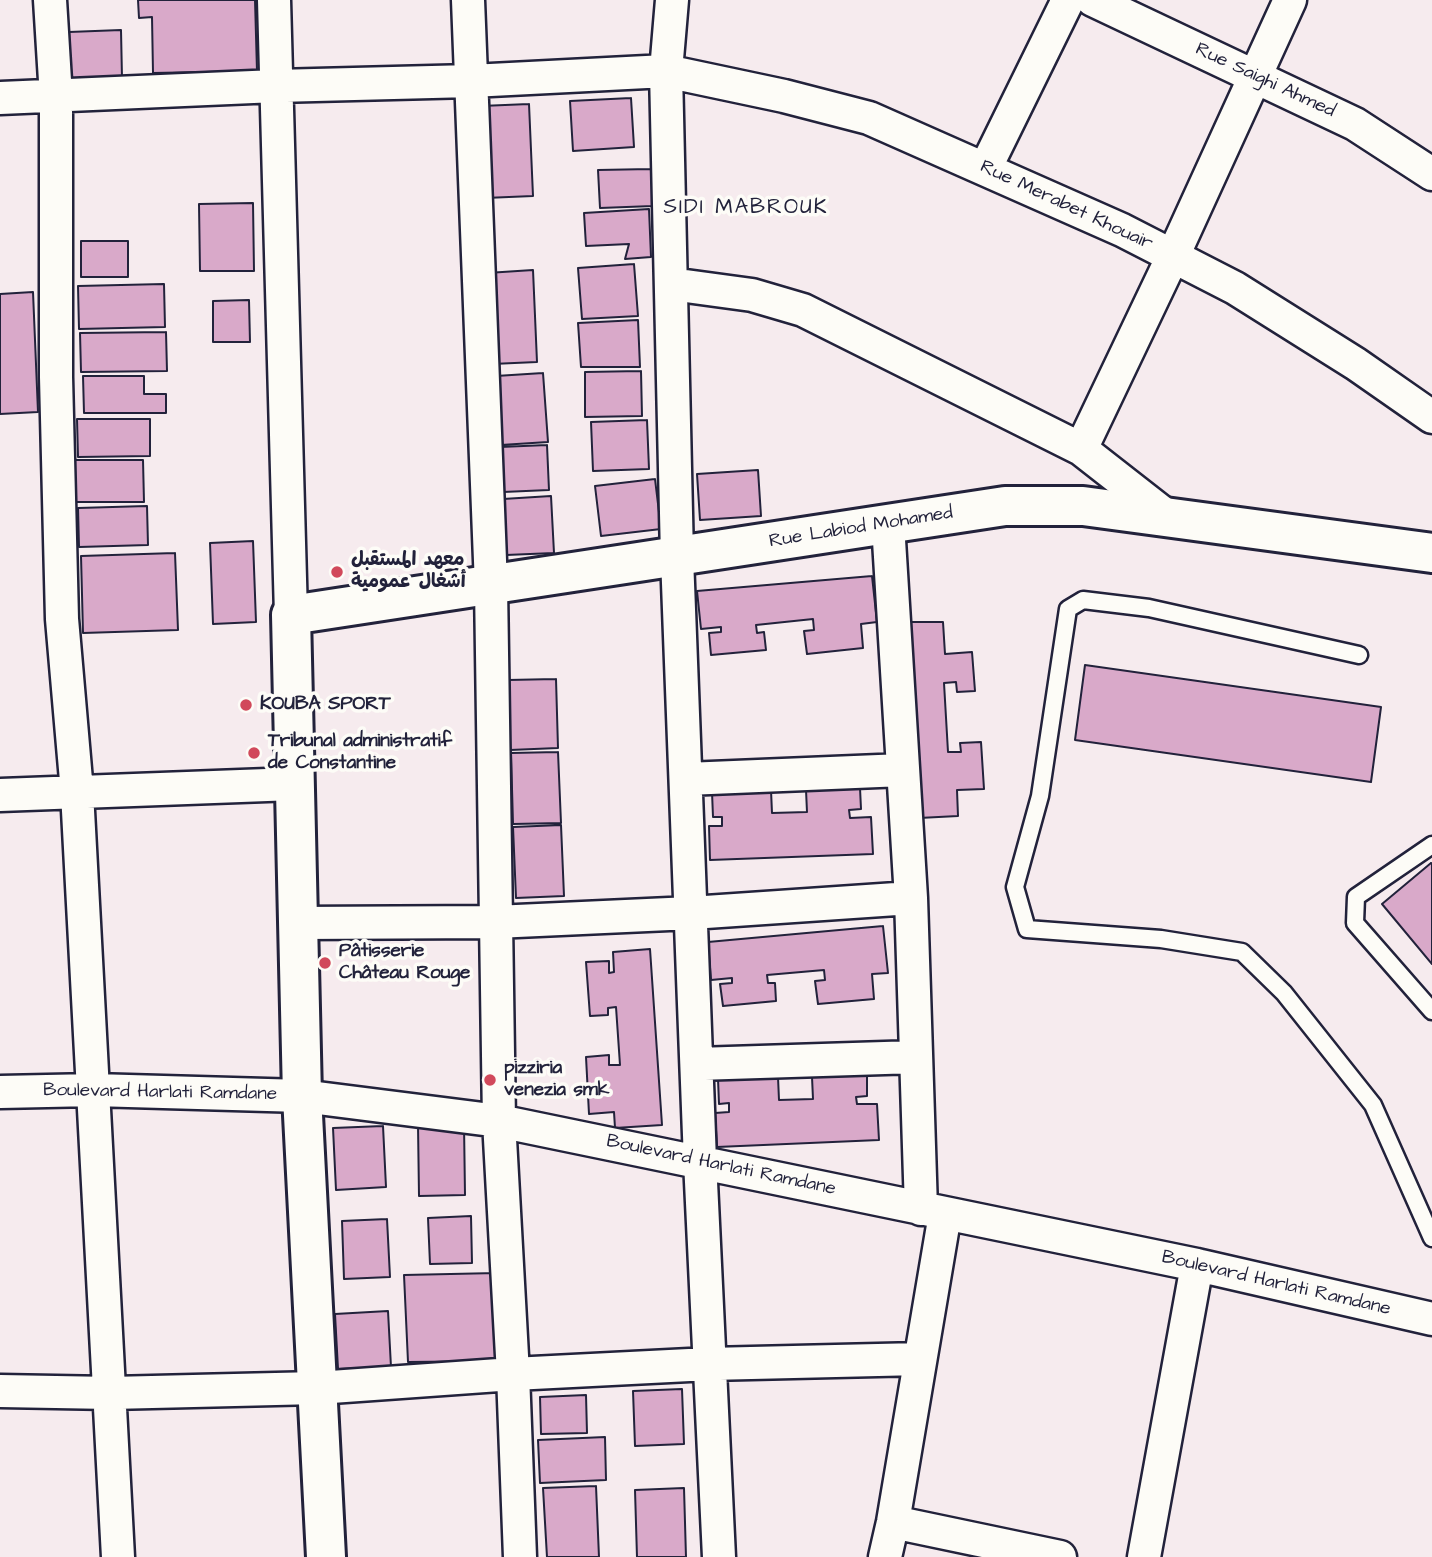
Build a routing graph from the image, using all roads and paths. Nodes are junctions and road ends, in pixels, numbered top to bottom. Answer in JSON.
{"nodes":[{"id":1,"x":50,"y":0,"type":"edge"},
{"id":2,"x":274,"y":0,"type":"edge"},
{"id":3,"x":468,"y":0,"type":"edge"},
{"id":4,"x":672,"y":0,"type":"edge"},
{"id":5,"x":1068,"y":0,"type":"edge"},
{"id":6,"x":1093,"y":0,"type":"edge"},
{"id":7,"x":1290,"y":0,"type":"edge"},
{"id":8,"x":666,"y":71,"type":"junction"},
{"id":9,"x":1254,"y":76,"type":"junction"},
{"id":10,"x":471,"y":81,"type":"junction"},
{"id":11,"x":276,"y":86,"type":"junction"},
{"id":12,"x":56,"y":97,"type":"junction"},
{"id":13,"x":0,"y":98,"type":"edge"},
{"id":14,"x":985,"y":169,"type":"junction"},
{"id":15,"x":1432,"y":174,"type":"edge"},
{"id":16,"x":1173,"y":256,"type":"junction"},
{"id":17,"x":671,"y":284,"type":"junction"},
{"id":18,"x":1432,"y":417,"type":"edge"},
{"id":19,"x":1081,"y":449,"type":"junction"},
{"id":20,"x":1167,"y":517,"type":"junction"},
{"id":21,"x":888,"y":524,"type":"junction"},
{"id":22,"x":1432,"y":553,"type":"edge"},
{"id":23,"x":677,"y":557,"type":"junction"},
{"id":24,"x":491,"y":586,"type":"junction"},
{"id":25,"x":291,"y":615,"type":"junction"},
{"id":26,"x":1359,"y":655,"type":"dead end"},
{"id":27,"x":903,"y":770,"type":"junction"},
{"id":28,"x":686,"y":779,"type":"junction"},
{"id":29,"x":295,"y":784,"type":"junction"},
{"id":30,"x":77,"y":792,"type":"junction"},
{"id":31,"x":0,"y":795,"type":"edge"},
{"id":32,"x":1432,"y":845,"type":"edge"},
{"id":33,"x":911,"y":898,"type":"junction"},
{"id":34,"x":691,"y":913,"type":"junction"},
{"id":35,"x":495,"y":922,"type":"junction"},
{"id":36,"x":298,"y":923,"type":"junction"},
{"id":37,"x":1432,"y":1011,"type":"edge"},
{"id":38,"x":916,"y":1056,"type":"junction"},
{"id":39,"x":697,"y":1064,"type":"junction"},
{"id":40,"x":94,"y":1090,"type":"junction"},
{"id":41,"x":0,"y":1092,"type":"edge"},
{"id":42,"x":302,"y":1096,"type":"junction"},
{"id":43,"x":499,"y":1121,"type":"junction"},
{"id":44,"x":700,"y":1161,"type":"junction"},
{"id":45,"x":933,"y":1212,"type":"junction"},
{"id":46,"x":1432,"y":1238,"type":"edge"},
{"id":47,"x":1197,"y":1265,"type":"junction"},
{"id":48,"x":1432,"y":1319,"type":"edge"},
{"id":49,"x":920,"y":1359,"type":"junction"},
{"id":50,"x":709,"y":1364,"type":"junction"},
{"id":51,"x":513,"y":1374,"type":"junction"},
{"id":52,"x":317,"y":1388,"type":"junction"},
{"id":53,"x":0,"y":1391,"type":"edge"},
{"id":54,"x":111,"y":1393,"type":"junction"},
{"id":55,"x":893,"y":1522,"type":"junction"},
{"id":56,"x":118,"y":1557,"type":"edge"},
{"id":57,"x":326,"y":1557,"type":"edge"},
{"id":58,"x":520,"y":1557,"type":"edge"},
{"id":59,"x":719,"y":1557,"type":"edge"},
{"id":60,"x":885,"y":1557,"type":"edge"},
{"id":61,"x":1060,"y":1557,"type":"edge"},
{"id":62,"x":1144,"y":1557,"type":"edge"}],
"edges":[{"from":1,"to":12,"type":"street"},
{"from":2,"to":11,"type":"street"},
{"from":3,"to":10,"type":"street"},
{"from":4,"to":8,"type":"street"},
{"from":5,"to":14,"type":"street"},
{"from":6,"to":9,"type":"street","name":"Rue Saighi Ahmed"},
{"from":7,"to":9,"type":"street"},
{"from":8,"to":10,"type":"street","name":"Rue Merabet Khouair"},
{"from":8,"to":14,"type":"street","name":"Rue Merabet Khouair"},
{"from":8,"to":17,"type":"street"},
{"from":9,"to":15,"type":"street","name":"Rue Saighi Ahmed"},
{"from":9,"to":16,"type":"street"},
{"from":10,"to":11,"type":"street","name":"Rue Merabet Khouair"},
{"from":10,"to":24,"type":"street"},
{"from":11,"to":12,"type":"street","name":"Rue Merabet Khouair"},
{"from":11,"to":25,"type":"street"},
{"from":12,"to":13,"type":"street","name":"Rue Merabet Khouair"},
{"from":12,"to":30,"type":"street"},
{"from":14,"to":16,"type":"street","name":"Rue Merabet Khouair"},
{"from":16,"to":18,"type":"street","name":"Rue Merabet Khouair"},
{"from":16,"to":19,"type":"street"},
{"from":17,"to":19,"type":"street"},
{"from":17,"to":23,"type":"street"},
{"from":19,"to":20,"type":"street"},
{"from":20,"to":21,"type":"street","name":"Rue Labiod Mohamed"},
{"from":20,"to":22,"type":"street","name":"Rue Labiod Mohamed"},
{"from":21,"to":23,"type":"street","name":"Rue Labiod Mohamed"},
{"from":21,"to":27,"type":"street"},
{"from":23,"to":24,"type":"street","name":"Rue Labiod Mohamed"},
{"from":23,"to":28,"type":"street"},
{"from":24,"to":25,"type":"street","name":"Rue Labiod Mohamed"},
{"from":24,"to":35,"type":"street"},
{"from":25,"to":29,"type":"street"},
{"from":26,"to":46,"type":"lane"},
{"from":27,"to":28,"type":"street"},
{"from":27,"to":33,"type":"street"},
{"from":28,"to":34,"type":"street"},
{"from":29,"to":30,"type":"street"},
{"from":29,"to":36,"type":"street"},
{"from":30,"to":31,"type":"street"},
{"from":30,"to":40,"type":"street"},
{"from":32,"to":37,"type":"lane"},
{"from":33,"to":34,"type":"street"},
{"from":33,"to":38,"type":"street"},
{"from":34,"to":35,"type":"street"},
{"from":34,"to":39,"type":"street"},
{"from":35,"to":36,"type":"street"},
{"from":35,"to":43,"type":"street"},
{"from":36,"to":42,"type":"street"},
{"from":38,"to":39,"type":"street"},
{"from":38,"to":45,"type":"street"},
{"from":39,"to":44,"type":"street"},
{"from":40,"to":41,"type":"street","name":"Boulevard Harlati Ramdane"},
{"from":40,"to":42,"type":"street","name":"Boulevard Harlati Ramdane"},
{"from":40,"to":54,"type":"street"},
{"from":42,"to":43,"type":"street","name":"Boulevard Harlati Ramdane"},
{"from":42,"to":52,"type":"street"},
{"from":43,"to":44,"type":"street","name":"Boulevard Harlati Ramdane"},
{"from":43,"to":51,"type":"street"},
{"from":44,"to":45,"type":"street","name":"Boulevard Harlati Ramdane"},
{"from":44,"to":50,"type":"street"},
{"from":45,"to":47,"type":"street","name":"Boulevard Harlati Ramdane"},
{"from":45,"to":49,"type":"street"},
{"from":47,"to":48,"type":"street","name":"Boulevard Harlati Ramdane"},
{"from":47,"to":62,"type":"street"},
{"from":49,"to":50,"type":"street"},
{"from":49,"to":55,"type":"street"},
{"from":50,"to":51,"type":"street"},
{"from":50,"to":59,"type":"street"},
{"from":51,"to":52,"type":"street"},
{"from":51,"to":58,"type":"street"},
{"from":52,"to":54,"type":"street"},
{"from":52,"to":57,"type":"street"},
{"from":53,"to":54,"type":"street"},
{"from":54,"to":56,"type":"street"},
{"from":55,"to":60,"type":"street"},
{"from":55,"to":61,"type":"street"}]}
